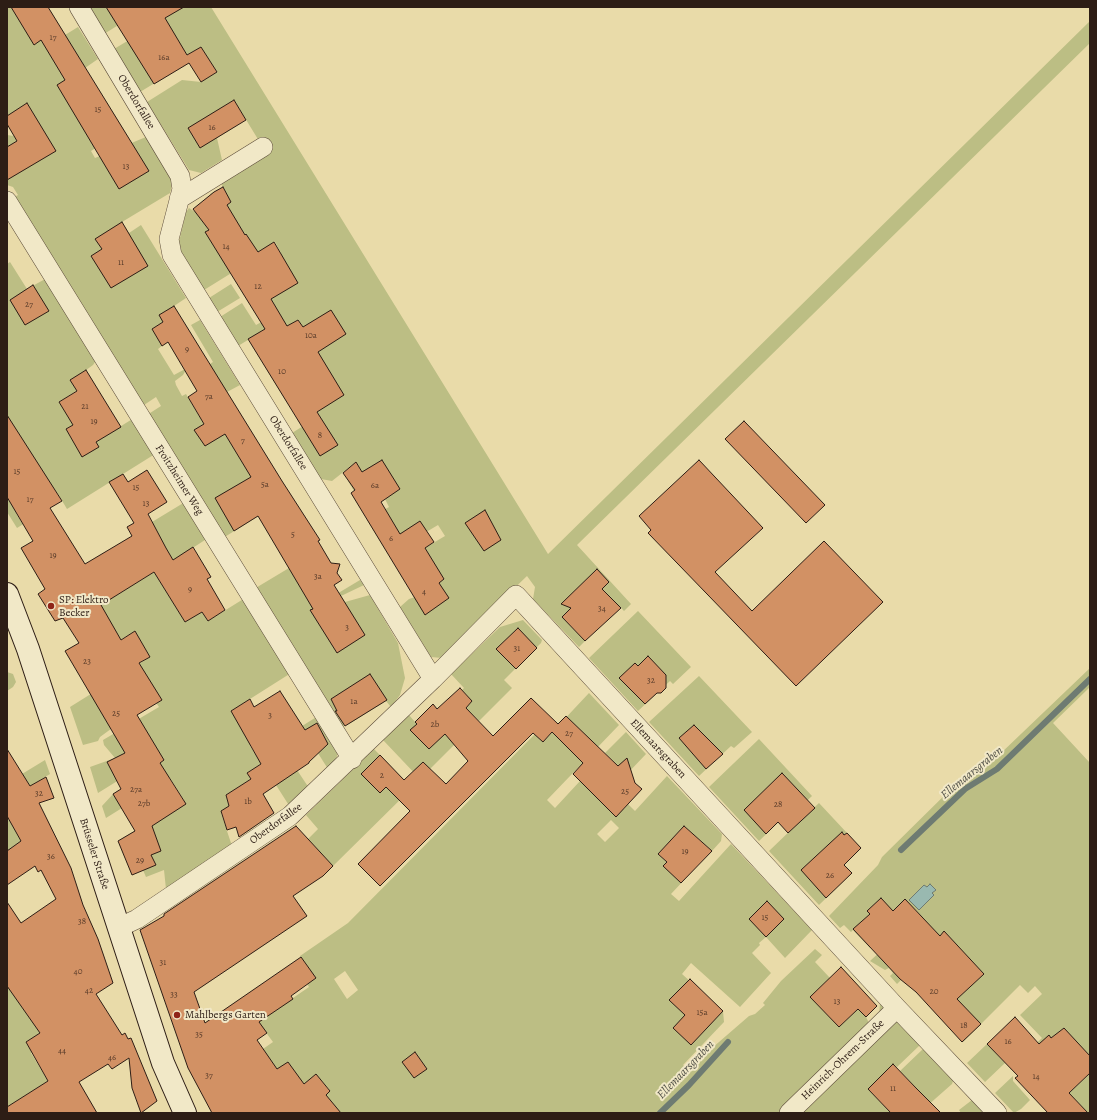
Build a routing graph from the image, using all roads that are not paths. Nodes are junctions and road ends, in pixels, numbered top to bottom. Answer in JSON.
{"nodes":[{"id":1,"x":79,"y":7,"type":"edge"},
{"id":2,"x":263,"y":147,"type":"dead end"},
{"id":3,"x":179,"y":199,"type":"junction"},
{"id":4,"x":7,"y":201,"type":"edge"},
{"id":5,"x":7,"y":594,"type":"edge"},
{"id":6,"x":516,"y":595,"type":"joint"},
{"id":7,"x":433,"y":679,"type":"junction"},
{"id":8,"x":352,"y":759,"type":"junction"},
{"id":9,"x":118,"y":928,"type":"junction"},
{"id":10,"x":897,"y":1008,"type":"junction"},
{"id":11,"x":185,"y":1113,"type":"edge"},
{"id":12,"x":789,"y":1113,"type":"edge"},
{"id":13,"x":998,"y":1113,"type":"edge"}],
"edges":[{"from":1,"to":3,"type":"street","name":"Oberdorfallee"},
{"from":2,"to":3,"type":"street"},
{"from":3,"to":7,"type":"street","name":"Oberdorfallee"},
{"from":4,"to":8,"type":"street","name":"Froitzheimer Weg"},
{"from":5,"to":9,"type":"street","name":"Brüsseler Straße"},
{"from":6,"to":7,"type":"street","name":"Oberdorfallee"},
{"from":6,"to":10,"type":"street","name":"Ellemaarsgraben"},
{"from":7,"to":8,"type":"street","name":"Oberdorfallee"},
{"from":8,"to":9,"type":"street","name":"Oberdorfallee"},
{"from":9,"to":11,"type":"street","name":"Brüsseler Straße"},
{"from":10,"to":12,"type":"street","name":"Heinrich-Ohrem-Straße"},
{"from":10,"to":13,"type":"street","name":"Ellemaarsgraben"}]}
